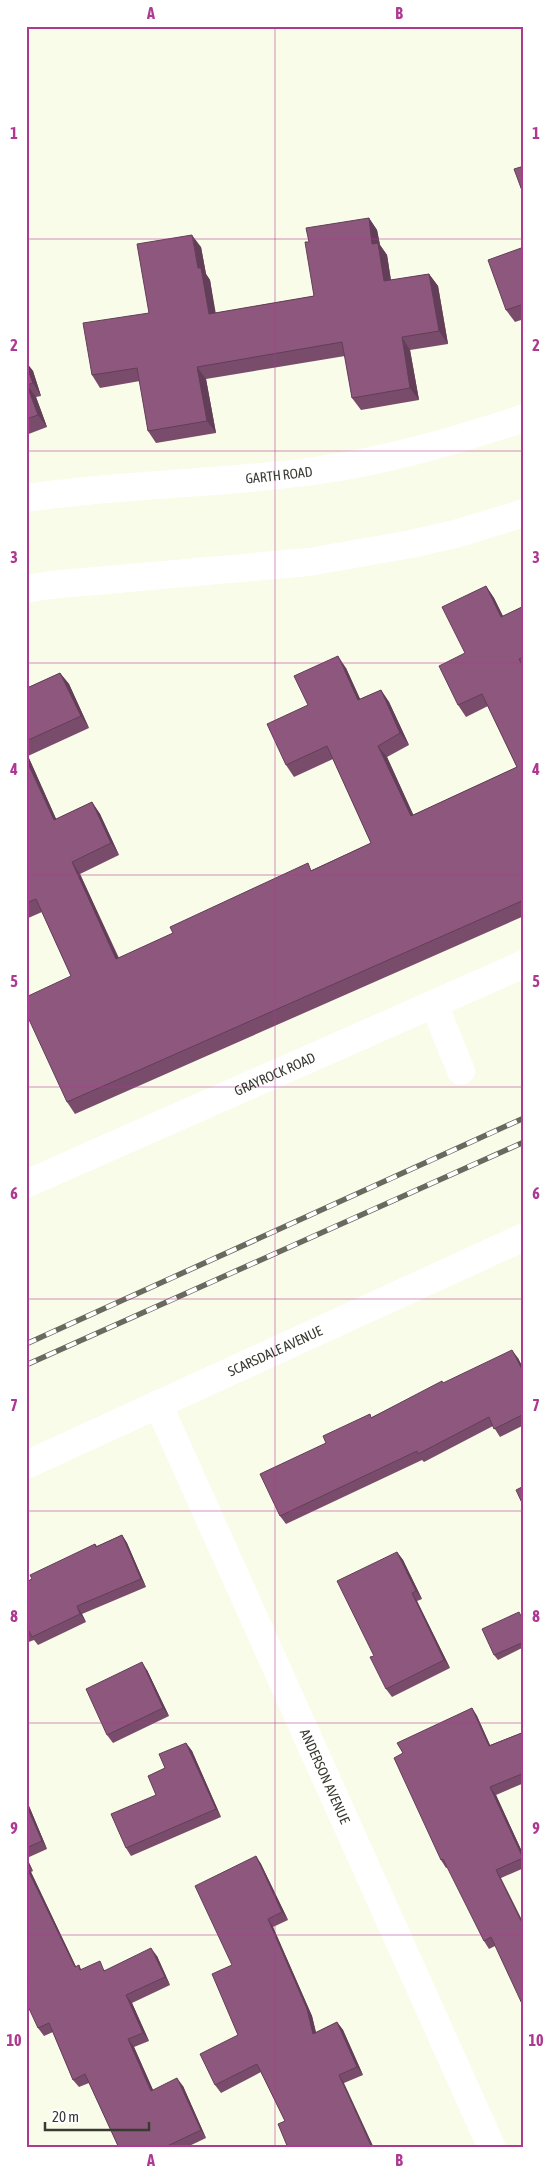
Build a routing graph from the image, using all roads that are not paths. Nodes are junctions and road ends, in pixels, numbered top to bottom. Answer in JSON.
{"nodes":[{"id":1,"x":524,"y":418,"type":"edge"},
{"id":2,"x":26,"y":498,"type":"edge"},
{"id":3,"x":524,"y":513,"type":"edge"},
{"id":4,"x":26,"y":589,"type":"edge"},
{"id":5,"x":524,"y":964,"type":"edge"},
{"id":6,"x":434,"y":1004,"type":"junction"},
{"id":7,"x":460,"y":1071,"type":"dead end"},
{"id":8,"x":26,"y":1184,"type":"edge"},
{"id":9,"x":524,"y":1237,"type":"edge"},
{"id":10,"x":158,"y":1404,"type":"junction"},
{"id":11,"x":26,"y":1465,"type":"edge"},
{"id":12,"x":492,"y":2148,"type":"edge"}],
"edges":[{"from":1,"to":2,"type":"street","name":"GARTH ROAD"},
{"from":3,"to":4,"type":"street"},
{"from":5,"to":6,"type":"street","name":"GRAYROCK ROAD"},
{"from":6,"to":7,"type":"street"},
{"from":6,"to":8,"type":"street","name":"GRAYROCK ROAD"},
{"from":9,"to":10,"type":"street","name":"SCARSDALE AVENUE"},
{"from":10,"to":11,"type":"street","name":"SCARSDALE AVENUE"},
{"from":10,"to":12,"type":"street","name":"ANDERSON AVENUE"}]}
